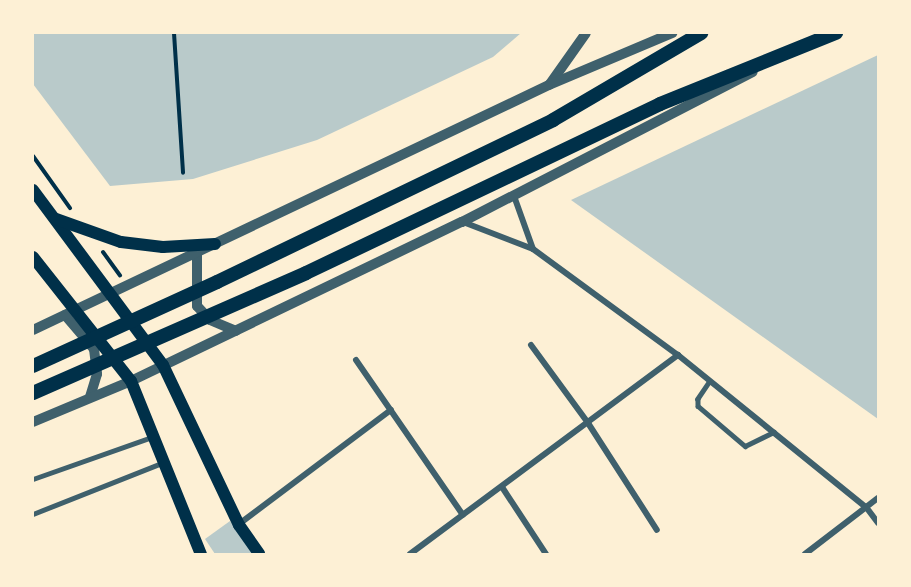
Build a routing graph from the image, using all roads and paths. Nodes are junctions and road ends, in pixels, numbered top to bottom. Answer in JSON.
{"nodes":[{"id":1,"x":174,"y":33,"type":"edge"},
{"id":2,"x":586,"y":33,"type":"edge"},
{"id":3,"x":672,"y":33,"type":"edge"},
{"id":4,"x":701,"y":33,"type":"edge"},
{"id":5,"x":836,"y":33,"type":"edge"},
{"id":6,"x":795,"y":51,"type":"junction"},
{"id":7,"x":549,"y":85,"type":"junction"},
{"id":8,"x":183,"y":173,"type":"dead end"},
{"id":9,"x":33,"y":190,"type":"edge"},
{"id":10,"x":513,"y":196,"type":"junction"},
{"id":11,"x":53,"y":217,"type":"junction"},
{"id":12,"x":462,"y":222,"type":"junction"},
{"id":13,"x":215,"y":244,"type":"junction"},
{"id":14,"x":533,"y":249,"type":"junction"},
{"id":15,"x":196,"y":253,"type":"junction"},
{"id":16,"x":33,"y":257,"type":"edge"},
{"id":17,"x":111,"y":293,"type":"junction"},
{"id":18,"x":70,"y":312,"type":"junction"},
{"id":19,"x":33,"y":330,"type":"edge"},
{"id":20,"x":236,"y":331,"type":"junction"},
{"id":21,"x":531,"y":345,"type":"dead end"},
{"id":22,"x":678,"y":355,"type":"junction"},
{"id":23,"x":356,"y":360,"type":"dead end"},
{"id":24,"x":163,"y":365,"type":"junction"},
{"id":25,"x":33,"y":366,"type":"edge"},
{"id":26,"x":131,"y":381,"type":"junction"},
{"id":27,"x":710,"y":381,"type":"junction"},
{"id":28,"x":33,"y":393,"type":"edge"},
{"id":29,"x":90,"y":397,"type":"junction"},
{"id":30,"x":391,"y":410,"type":"junction"},
{"id":31,"x":33,"y":422,"type":"edge"},
{"id":32,"x":588,"y":423,"type":"junction"},
{"id":33,"x":774,"y":432,"type":"junction"},
{"id":34,"x":153,"y":436,"type":"junction"},
{"id":35,"x":163,"y":463,"type":"junction"},
{"id":36,"x":33,"y":479,"type":"edge"},
{"id":37,"x":502,"y":487,"type":"junction"},
{"id":38,"x":878,"y":498,"type":"edge"},
{"id":39,"x":866,"y":507,"type":"junction"},
{"id":40,"x":33,"y":514,"type":"edge"},
{"id":41,"x":463,"y":515,"type":"junction"},
{"id":42,"x":878,"y":523,"type":"edge"},
{"id":43,"x":239,"y":525,"type":"junction"},
{"id":44,"x":657,"y":530,"type":"dead end"},
{"id":45,"x":412,"y":553,"type":"edge"},
{"id":46,"x":201,"y":554,"type":"edge"},
{"id":47,"x":259,"y":554,"type":"edge"},
{"id":48,"x":546,"y":554,"type":"edge"},
{"id":49,"x":805,"y":554,"type":"edge"}],
"edges":[{"from":1,"to":8,"type":"path"},
{"from":2,"to":7,"type":"street"},
{"from":3,"to":7,"type":"street"},
{"from":4,"to":25,"type":"main road"},
{"from":5,"to":6,"type":"main road"},
{"from":6,"to":10,"type":"street"},
{"from":6,"to":28,"type":"main road"},
{"from":7,"to":13,"type":"street"},
{"from":9,"to":11,"type":"main road"},
{"from":10,"to":12,"type":"street"},
{"from":10,"to":14,"type":"street"},
{"from":11,"to":13,"type":"main road"},
{"from":11,"to":17,"type":"main road"},
{"from":12,"to":14,"type":"street"},
{"from":12,"to":20,"type":"street"},
{"from":13,"to":15,"type":"street"},
{"from":14,"to":22,"type":"street"},
{"from":15,"to":17,"type":"street"},
{"from":15,"to":20,"type":"street"},
{"from":16,"to":18,"type":"main road"},
{"from":17,"to":18,"type":"street"},
{"from":17,"to":24,"type":"main road"},
{"from":18,"to":19,"type":"street"},
{"from":18,"to":26,"type":"main road"},
{"from":18,"to":29,"type":"street"},
{"from":20,"to":24,"type":"street"},
{"from":21,"to":32,"type":"street"},
{"from":22,"to":27,"type":"street"},
{"from":22,"to":32,"type":"street"},
{"from":23,"to":30,"type":"street"},
{"from":24,"to":26,"type":"street"},
{"from":24,"to":43,"type":"main road"},
{"from":26,"to":29,"type":"street"},
{"from":26,"to":34,"type":"main road"},
{"from":27,"to":33,"type":"street"},
{"from":27,"to":33,"type":"lane"},
{"from":29,"to":31,"type":"street"},
{"from":30,"to":41,"type":"street"},
{"from":30,"to":43,"type":"street"},
{"from":32,"to":37,"type":"street"},
{"from":32,"to":44,"type":"street"},
{"from":33,"to":39,"type":"street"},
{"from":34,"to":35,"type":"main road"},
{"from":34,"to":36,"type":"lane"},
{"from":35,"to":40,"type":"lane"},
{"from":35,"to":46,"type":"main road"},
{"from":37,"to":41,"type":"street"},
{"from":37,"to":48,"type":"street"},
{"from":38,"to":39,"type":"street"},
{"from":39,"to":42,"type":"street"},
{"from":39,"to":49,"type":"street"},
{"from":41,"to":45,"type":"street"},
{"from":43,"to":47,"type":"main road"}]}
